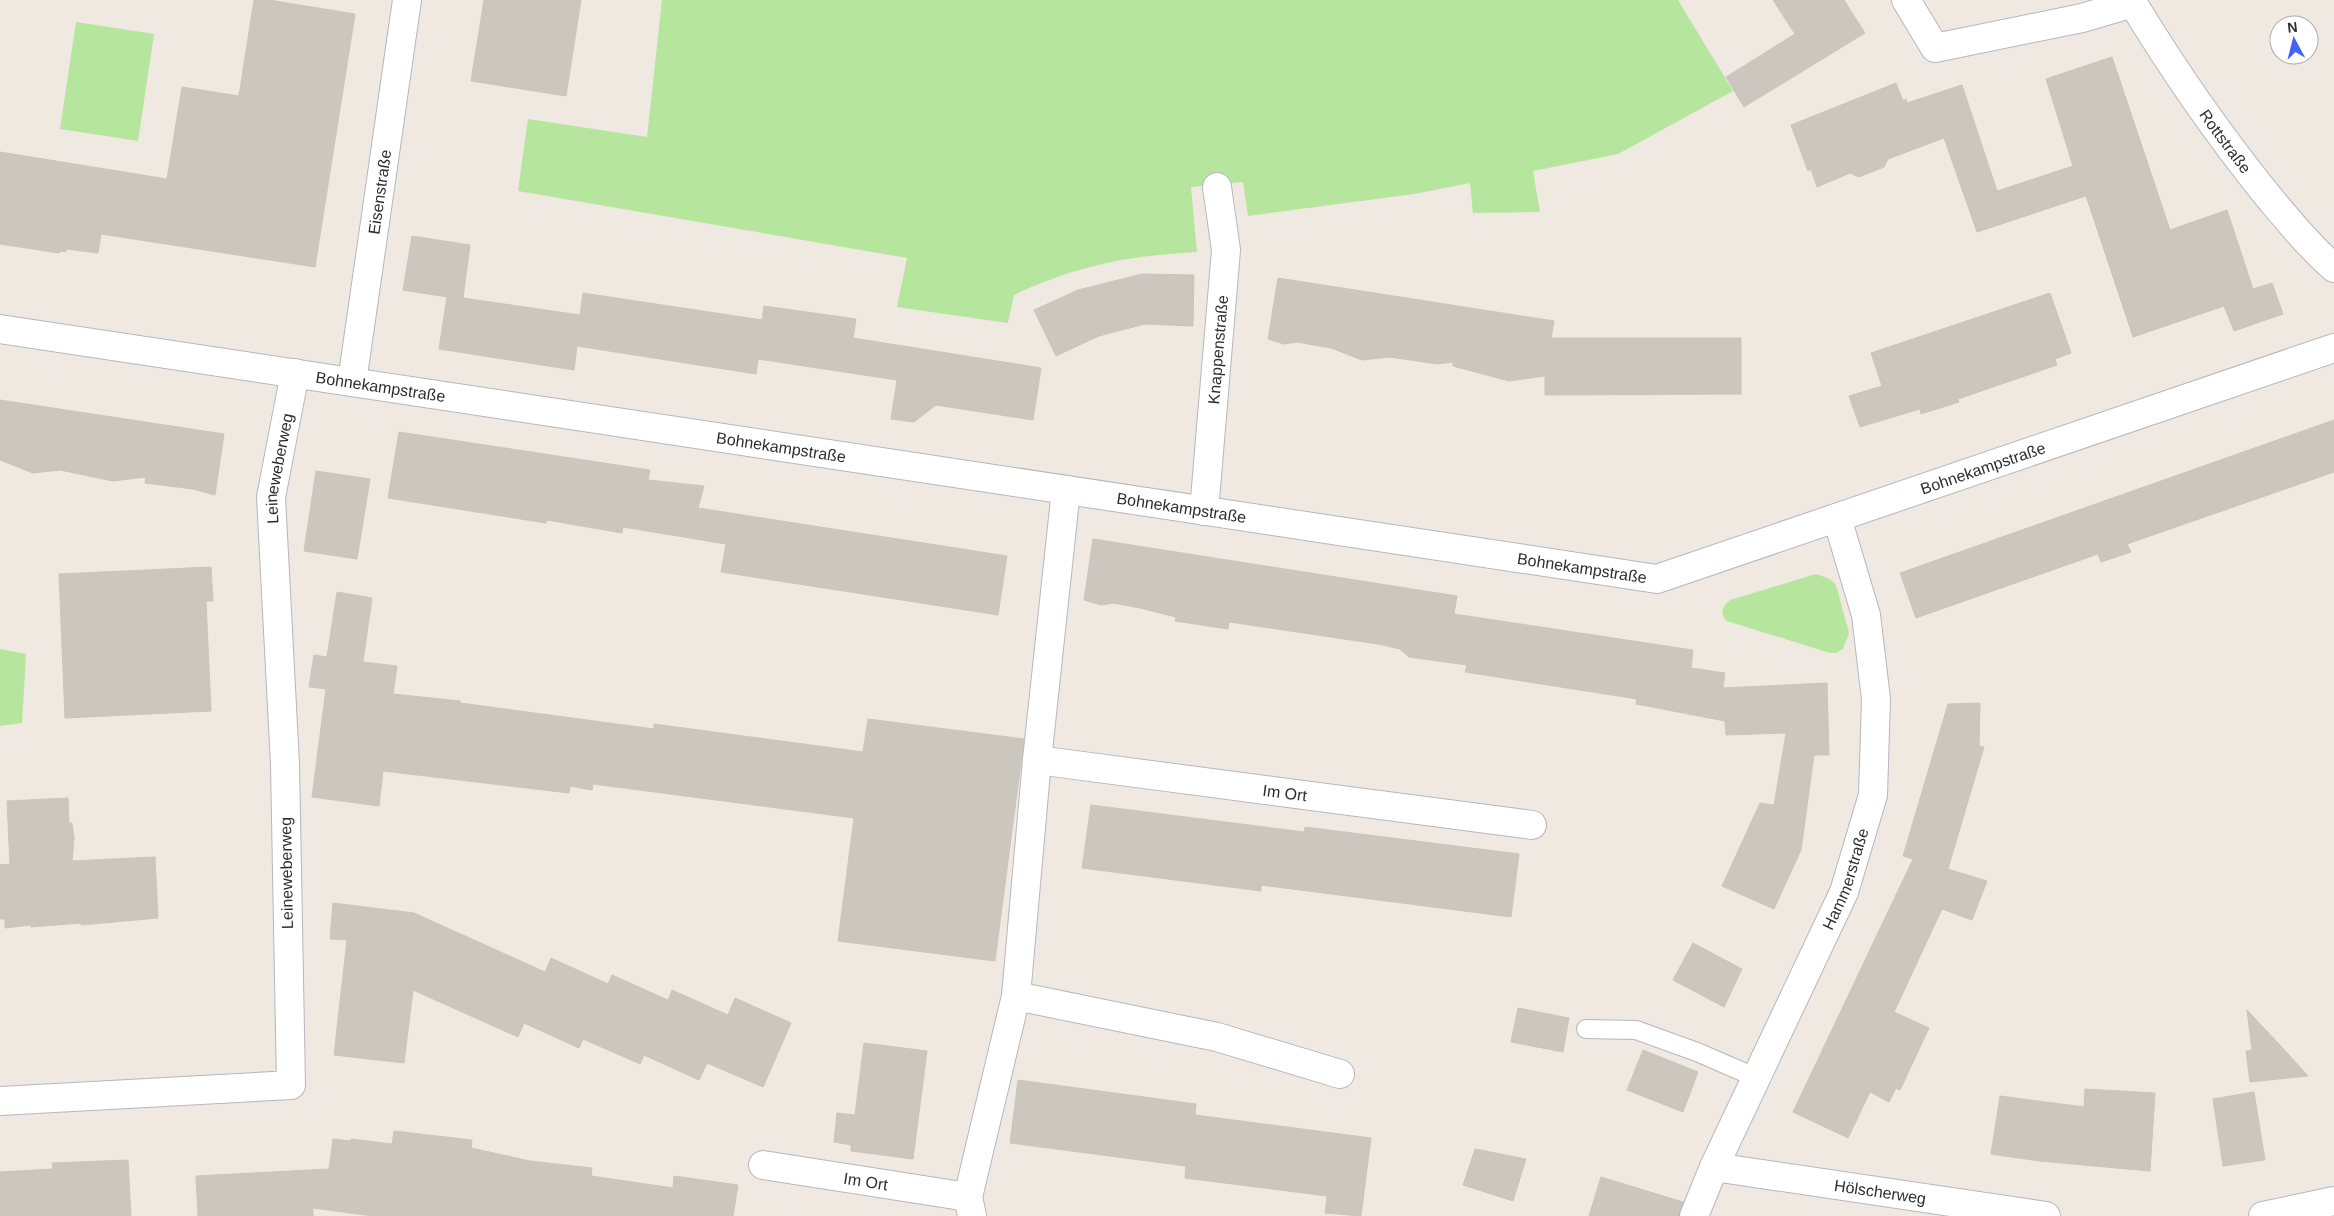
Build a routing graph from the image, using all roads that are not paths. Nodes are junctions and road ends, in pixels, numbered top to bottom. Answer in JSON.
{"nodes":[{"id":1,"x":407,"y":0,"type":"edge"},
{"id":2,"x":1906,"y":0,"type":"edge"},
{"id":3,"x":2132,"y":2,"type":"edge"},
{"id":4,"x":1217,"y":186,"type":"dead end"},
{"id":5,"x":2334,"y":268,"type":"edge"},
{"id":6,"x":0,"y":329,"type":"edge"},
{"id":7,"x":2334,"y":348,"type":"edge"},
{"id":8,"x":295,"y":373,"type":"junction"},
{"id":9,"x":352,"y":382,"type":"junction"},
{"id":10,"x":1066,"y":490,"type":"junction"},
{"id":11,"x":1204,"y":511,"type":"junction"},
{"id":12,"x":1837,"y":518,"type":"junction"},
{"id":13,"x":1037,"y":760,"type":"junction"},
{"id":14,"x":1532,"y":825,"type":"dead end"},
{"id":15,"x":1016,"y":996,"type":"junction"},
{"id":16,"x":1586,"y":1028,"type":"dead end"},
{"id":17,"x":1340,"y":1074,"type":"dead end"},
{"id":18,"x":1757,"y":1078,"type":"junction"},
{"id":19,"x":0,"y":1101,"type":"edge"},
{"id":20,"x":763,"y":1165,"type":"dead end"},
{"id":21,"x":1714,"y":1167,"type":"junction"},
{"id":22,"x":2334,"y":1201,"type":"edge"},
{"id":23,"x":970,"y":1206,"type":"edge"},
{"id":24,"x":1694,"y":1216,"type":"edge"},
{"id":25,"x":2046,"y":1216,"type":"edge"},
{"id":26,"x":2262,"y":1216,"type":"edge"}],
"edges":[{"from":1,"to":9,"type":"street","name":"Eisenstraße"},
{"from":2,"to":3,"type":"street","name":"Rottstraße"},
{"from":3,"to":5,"type":"street","name":"Rottstraße"},
{"from":4,"to":11,"type":"street","name":"Knappenstraße"},
{"from":6,"to":8,"type":"street","name":"Bohnekampstraße"},
{"from":7,"to":12,"type":"street","name":"Bohnekampstraße"},
{"from":8,"to":9,"type":"street","name":"Bohnekampstraße"},
{"from":8,"to":19,"type":"street","name":"Leineweberweg"},
{"from":9,"to":10,"type":"street","name":"Bohnekampstraße"},
{"from":10,"to":11,"type":"street","name":"Bohnekampstraße"},
{"from":10,"to":13,"type":"street","name":"Im Ort"},
{"from":11,"to":12,"type":"street","name":"Bohnekampstraße"},
{"from":12,"to":18,"type":"street","name":"Hammerstraße"},
{"from":13,"to":14,"type":"street","name":"Im Ort"},
{"from":13,"to":15,"type":"street","name":"Im Ort"},
{"from":15,"to":17,"type":"street"},
{"from":15,"to":23,"type":"street","name":"Im Ort"},
{"from":16,"to":18,"type":"lane"},
{"from":18,"to":21,"type":"street","name":"Hammerstraße"},
{"from":20,"to":23,"type":"street","name":"Im Ort"},
{"from":21,"to":24,"type":"street","name":"Hammerstraße"},
{"from":21,"to":25,"type":"street","name":"Hölscherweg"},
{"from":22,"to":26,"type":"street"}]}
